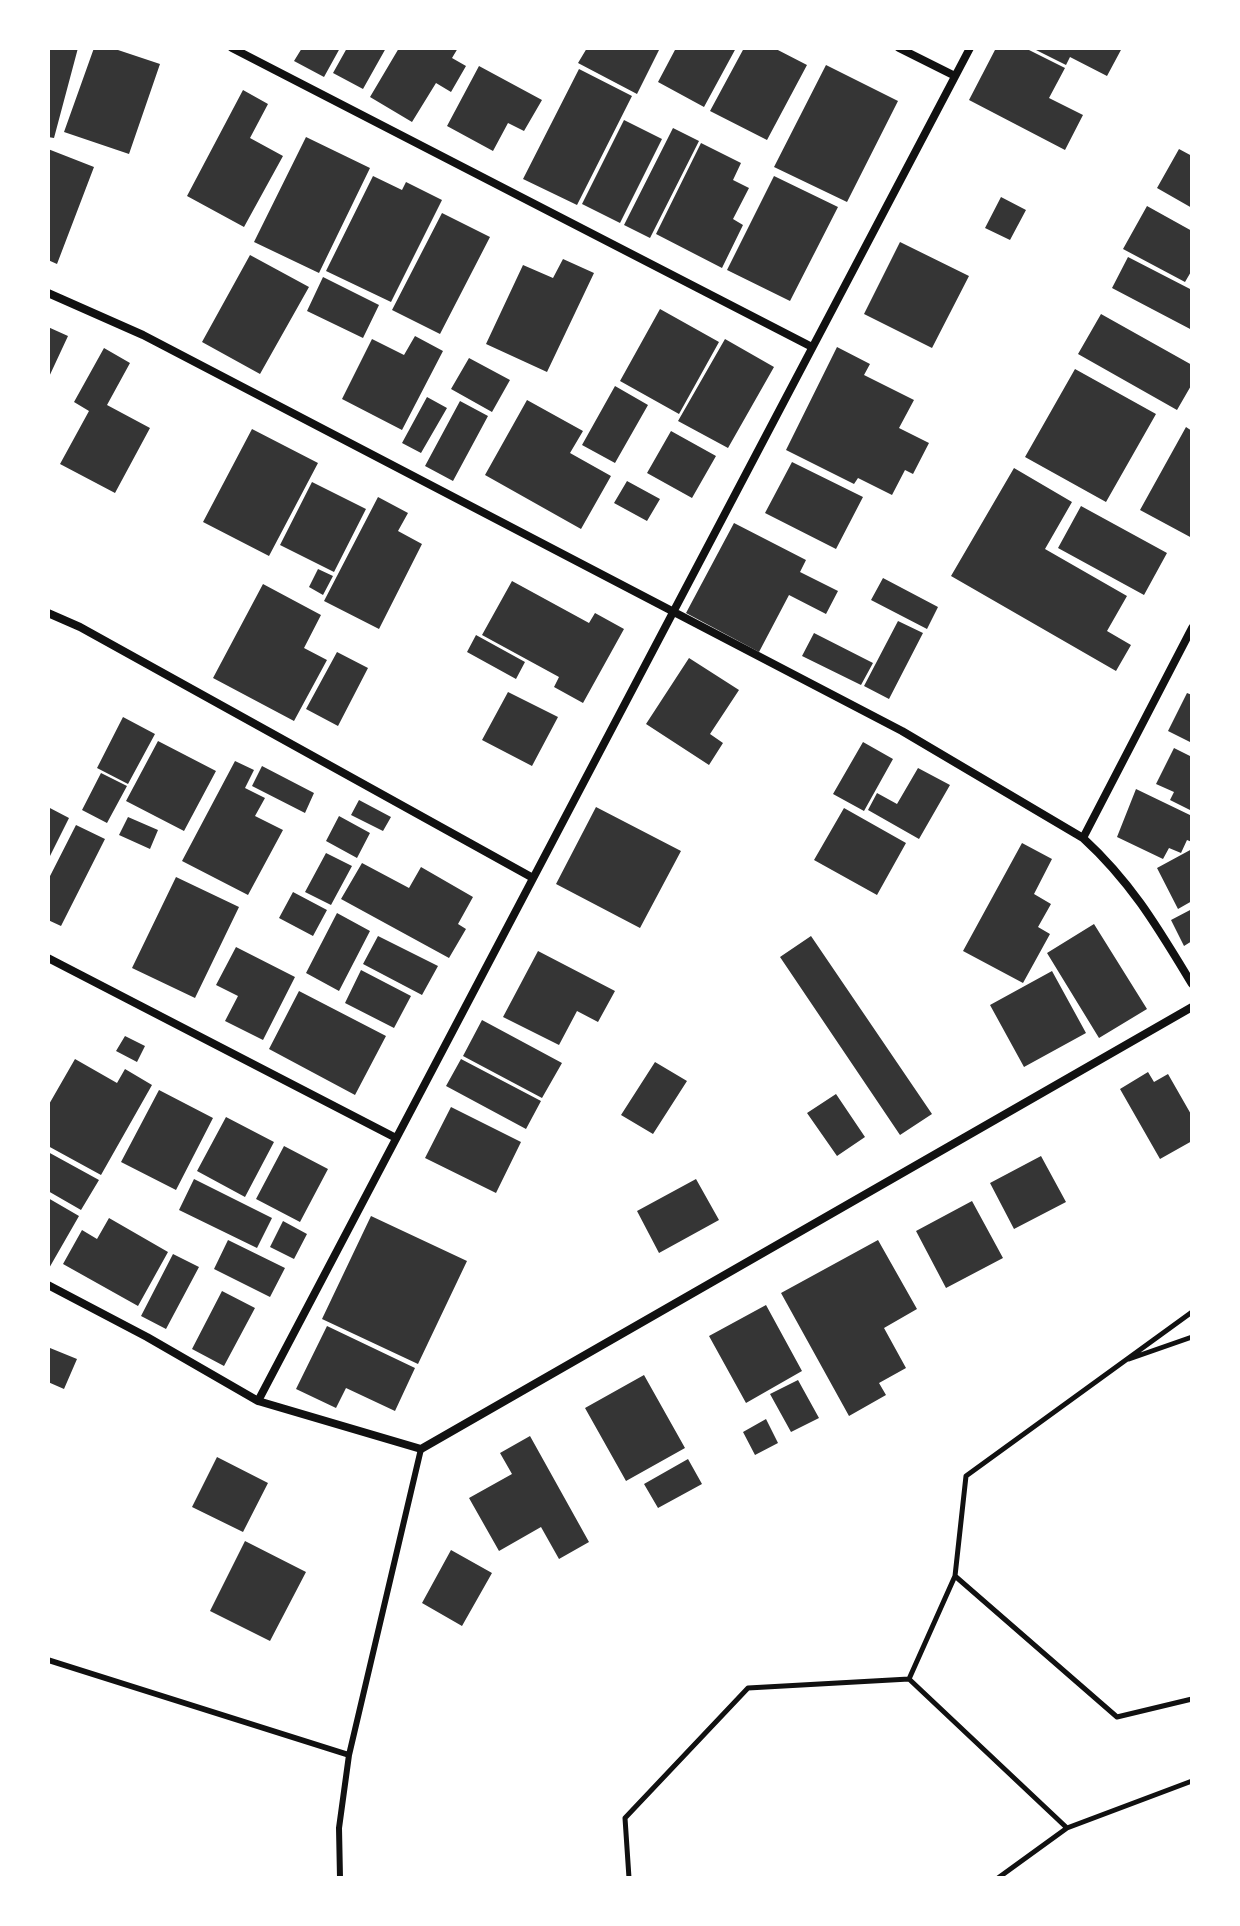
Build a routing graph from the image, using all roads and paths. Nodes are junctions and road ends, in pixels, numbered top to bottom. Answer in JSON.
{"nodes":[{"id":1,"x":232,"y":48,"type":"edge"},
{"id":2,"x":899,"y":48,"type":"edge"},
{"id":3,"x":970,"y":48,"type":"edge"},
{"id":4,"x":955,"y":76,"type":"junction"},
{"id":5,"x":48,"y":293,"type":"edge"},
{"id":6,"x":812,"y":347,"type":"junction"},
{"id":7,"x":673,"y":612,"type":"junction"},
{"id":8,"x":48,"y":613,"type":"edge"},
{"id":9,"x":1192,"y":628,"type":"edge"},
{"id":10,"x":1083,"y":838,"type":"junction"},
{"id":11,"x":533,"y":878,"type":"junction"},
{"id":12,"x":48,"y":958,"type":"edge"},
{"id":13,"x":1192,"y":984,"type":"edge"},
{"id":14,"x":1192,"y":1007,"type":"edge"},
{"id":15,"x":396,"y":1138,"type":"junction"},
{"id":16,"x":48,"y":1285,"type":"edge"},
{"id":17,"x":1192,"y":1312,"type":"edge"},
{"id":18,"x":1192,"y":1337,"type":"edge"},
{"id":19,"x":1121,"y":1362,"type":"junction"},
{"id":20,"x":258,"y":1401,"type":"junction"},
{"id":21,"x":421,"y":1449,"type":"junction"},
{"id":22,"x":955,"y":1576,"type":"junction"},
{"id":23,"x":48,"y":1660,"type":"edge"},
{"id":24,"x":909,"y":1679,"type":"junction"},
{"id":25,"x":1192,"y":1699,"type":"edge"},
{"id":26,"x":349,"y":1755,"type":"junction"},
{"id":27,"x":1192,"y":1781,"type":"edge"},
{"id":28,"x":1067,"y":1828,"type":"junction"},
{"id":29,"x":340,"y":1878,"type":"edge"},
{"id":30,"x":629,"y":1878,"type":"edge"},
{"id":31,"x":998,"y":1878,"type":"edge"}],
"edges":[{"from":1,"to":6,"type":"street"},
{"from":2,"to":4,"type":"street"},
{"from":3,"to":4,"type":"street"},
{"from":4,"to":6,"type":"street"},
{"from":5,"to":7,"type":"street"},
{"from":6,"to":7,"type":"street"},
{"from":7,"to":10,"type":"street"},
{"from":7,"to":11,"type":"street"},
{"from":8,"to":11,"type":"street"},
{"from":9,"to":10,"type":"street"},
{"from":10,"to":13,"type":"street"},
{"from":11,"to":15,"type":"street"},
{"from":12,"to":15,"type":"street"},
{"from":14,"to":21,"type":"street"},
{"from":15,"to":20,"type":"street"},
{"from":16,"to":20,"type":"street"},
{"from":17,"to":19,"type":"path"},
{"from":18,"to":19,"type":"path"},
{"from":19,"to":22,"type":"path"},
{"from":20,"to":21,"type":"street"},
{"from":21,"to":26,"type":"lane"},
{"from":22,"to":24,"type":"path"},
{"from":22,"to":25,"type":"path"},
{"from":23,"to":26,"type":"lane"},
{"from":24,"to":28,"type":"path"},
{"from":24,"to":30,"type":"path"},
{"from":26,"to":29,"type":"lane"},
{"from":27,"to":28,"type":"path"},
{"from":28,"to":31,"type":"path"}]}
